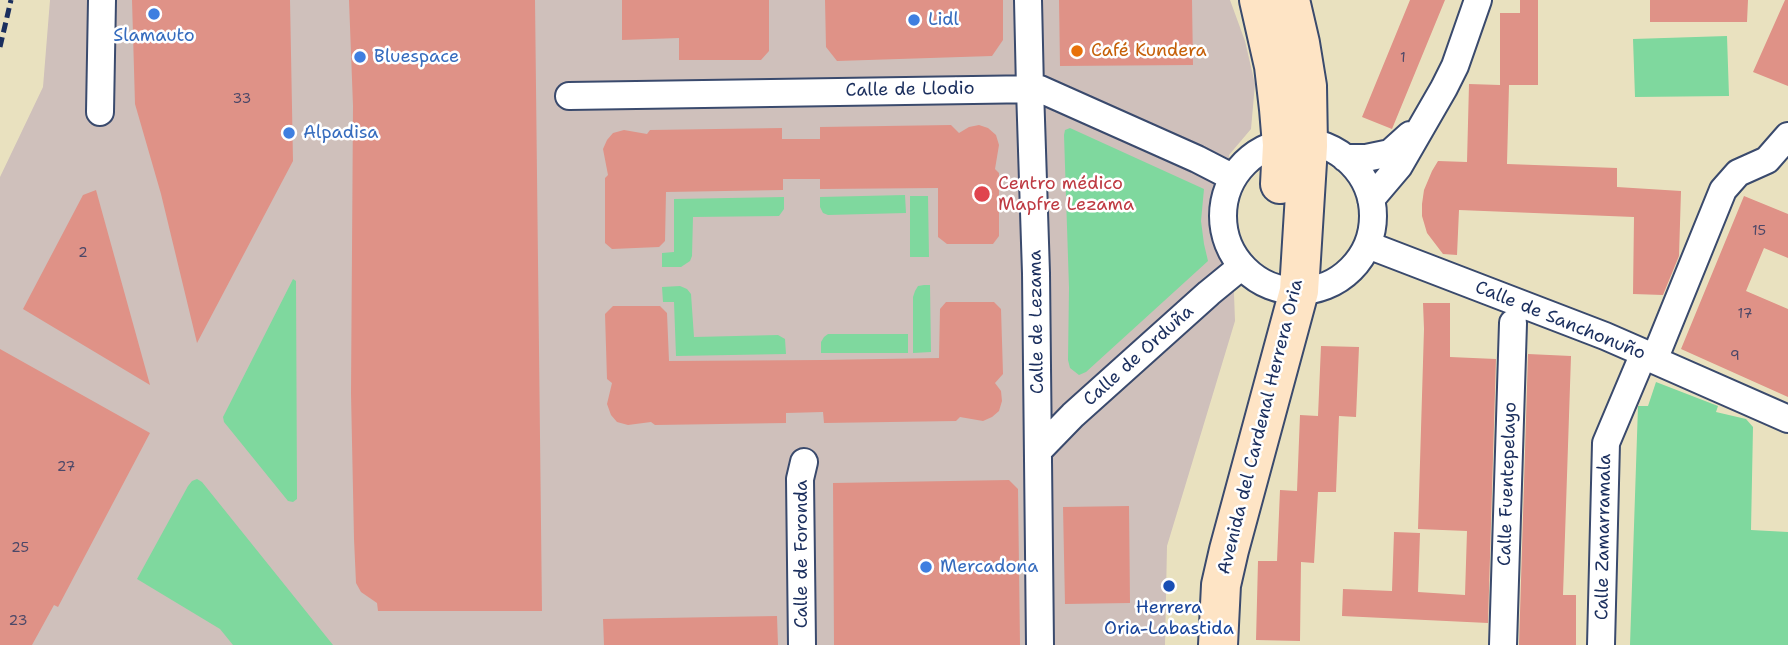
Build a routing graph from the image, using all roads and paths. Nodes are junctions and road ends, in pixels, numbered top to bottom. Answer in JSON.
{"nodes":[{"id":1,"x":102,"y":0,"type":"edge"},
{"id":2,"x":1028,"y":0,"type":"edge"},
{"id":3,"x":1259,"y":0,"type":"edge"},
{"id":4,"x":1290,"y":0,"type":"edge"},
{"id":5,"x":1478,"y":0,"type":"edge"},
{"id":6,"x":1030,"y":89,"type":"junction"},
{"id":7,"x":569,"y":96,"type":"dead end"},
{"id":8,"x":100,"y":112,"type":"dead end"},
{"id":9,"x":1422,"y":124,"type":"junction"},
{"id":10,"x":1788,"y":136,"type":"edge"},
{"id":11,"x":1295,"y":144,"type":"junction"},
{"id":12,"x":1345,"y":158,"type":"junction"},
{"id":13,"x":1233,"y":177,"type":"junction"},
{"id":14,"x":1371,"y":200,"type":"junction"},
{"id":15,"x":1368,"y":245,"type":"junction"},
{"id":16,"x":1242,"y":267,"type":"junction"},
{"id":17,"x":1287,"y":290,"type":"junction"},
{"id":18,"x":1513,"y":323,"type":"dead end"},
{"id":19,"x":1649,"y":356,"type":"junction"},
{"id":20,"x":1788,"y":419,"type":"edge"},
{"id":21,"x":1039,"y":450,"type":"junction"},
{"id":22,"x":804,"y":462,"type":"dead end"},
{"id":23,"x":802,"y":645,"type":"edge"},
{"id":24,"x":1040,"y":645,"type":"edge"},
{"id":25,"x":1194,"y":645,"type":"edge"},
{"id":26,"x":1218,"y":645,"type":"edge"},
{"id":27,"x":1503,"y":645,"type":"edge"},
{"id":28,"x":1601,"y":645,"type":"edge"}],
"edges":[{"from":1,"to":8,"type":"street"},
{"from":2,"to":6,"type":"street","name":"Calle de Lezama"},
{"from":3,"to":11,"type":"main road","name":"Avenida del Cardenal Herrera Oria"},
{"from":4,"to":11,"type":"main road","name":"Avenida del Cardenal Herrera Oria"},
{"from":5,"to":9,"type":"street"},
{"from":6,"to":7,"type":"street","name":"Calle de Llodio"},
{"from":6,"to":13,"type":"street","name":"Calle de Llodio"},
{"from":6,"to":21,"type":"street","name":"Calle de Lezama"},
{"from":9,"to":12,"type":"street"},
{"from":9,"to":14,"type":"street"},
{"from":10,"to":19,"type":"street","name":"Calle Zamarramala"},
{"from":11,"to":12,"type":"street"},
{"from":11,"to":13,"type":"street"},
{"from":11,"to":17,"type":"main road","name":"Avenida del Cardenal Herrera Oria"},
{"from":12,"to":14,"type":"street"},
{"from":13,"to":16,"type":"street"},
{"from":14,"to":15,"type":"street"},
{"from":15,"to":17,"type":"street"},
{"from":15,"to":19,"type":"street","name":"Calle de Sanchonuño"},
{"from":16,"to":17,"type":"street"},
{"from":16,"to":21,"type":"street","name":"Calle de Orduña"},
{"from":17,"to":25,"type":"main road","name":"Avenida del Cardenal Herrera Oria"},
{"from":17,"to":26,"type":"main road","name":"Avenida del Cardenal Herrera Oria"},
{"from":18,"to":27,"type":"street","name":"Calle Fuentepelayo"},
{"from":19,"to":20,"type":"street","name":"Calle de Sanchonuño"},
{"from":19,"to":28,"type":"street","name":"Calle Zamarramala"},
{"from":21,"to":24,"type":"street","name":"Calle de Lezama"},
{"from":22,"to":23,"type":"street","name":"Calle de Foronda"}]}
